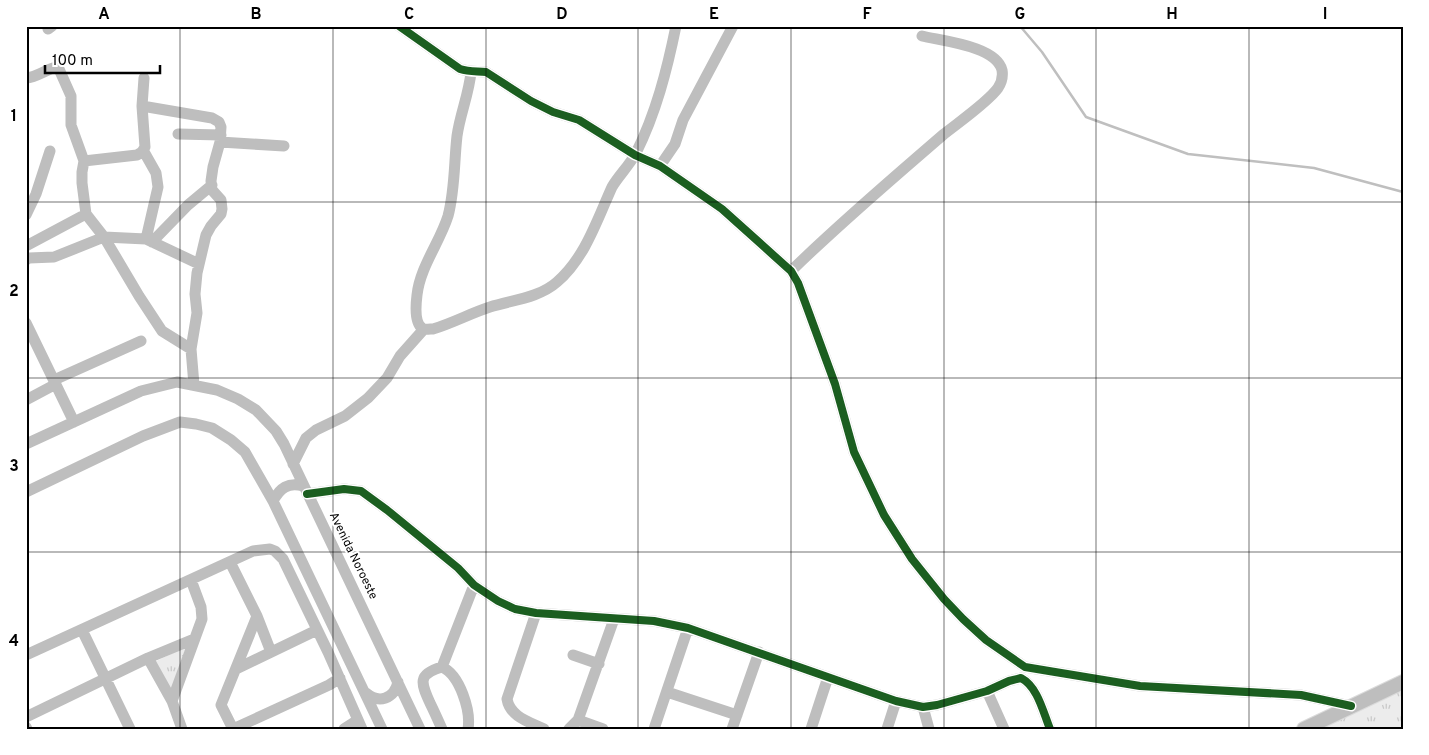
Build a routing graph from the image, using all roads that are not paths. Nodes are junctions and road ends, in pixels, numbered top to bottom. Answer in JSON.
{"nodes":[{"id":1,"x":399,"y":26,"type":"edge"},
{"id":2,"x":676,"y":26,"type":"edge"},
{"id":3,"x":733,"y":26,"type":"edge"},
{"id":4,"x":922,"y":36,"type":"dead end"},
{"id":5,"x":471,"y":72,"type":"junction"},
{"id":6,"x":26,"y":78,"type":"edge"},
{"id":7,"x":144,"y":78,"type":"dead end"},
{"id":8,"x":142,"y":106,"type":"junction"},
{"id":9,"x":178,"y":134,"type":"dead end"},
{"id":10,"x":221,"y":138,"type":"junction"},
{"id":11,"x":284,"y":146,"type":"dead end"},
{"id":12,"x":143,"y":150,"type":"junction"},
{"id":13,"x":50,"y":151,"type":"dead end"},
{"id":14,"x":635,"y":154,"type":"junction"},
{"id":15,"x":84,"y":161,"type":"junction"},
{"id":16,"x":660,"y":166,"type":"junction"},
{"id":17,"x":212,"y":185,"type":"junction"},
{"id":18,"x":26,"y":214,"type":"edge"},
{"id":19,"x":86,"y":214,"type":"junction"},
{"id":20,"x":104,"y":237,"type":"junction"},
{"id":21,"x":149,"y":241,"type":"junction"},
{"id":22,"x":26,"y":246,"type":"edge"},
{"id":23,"x":27,"y":257,"type":"edge"},
{"id":24,"x":199,"y":264,"type":"junction"},
{"id":25,"x":792,"y":271,"type":"junction"},
{"id":26,"x":26,"y":323,"type":"edge"},
{"id":27,"x":424,"y":329,"type":"junction"},
{"id":28,"x":141,"y":341,"type":"dead end"},
{"id":29,"x":191,"y":349,"type":"junction"},
{"id":30,"x":55,"y":382,"type":"junction"},
{"id":31,"x":194,"y":385,"type":"junction"},
{"id":32,"x":26,"y":400,"type":"edge"},
{"id":33,"x":74,"y":422,"type":"junction"},
{"id":34,"x":26,"y":444,"type":"edge"},
{"id":35,"x":293,"y":464,"type":"junction"},
{"id":36,"x":305,"y":490,"type":"junction"},
{"id":37,"x":26,"y":492,"type":"edge"},
{"id":38,"x":273,"y":501,"type":"junction"},
{"id":39,"x":230,"y":562,"type":"junction"},
{"id":40,"x":191,"y":580,"type":"junction"},
{"id":41,"x":474,"y":584,"type":"junction"},
{"id":42,"x":536,"y":612,"type":"junction"},
{"id":43,"x":257,"y":616,"type":"junction"},
{"id":44,"x":614,"y":619,"type":"junction"},
{"id":45,"x":688,"y":628,"type":"junction"},
{"id":46,"x":82,"y":630,"type":"junction"},
{"id":47,"x":317,"y":630,"type":"junction"},
{"id":48,"x":194,"y":639,"type":"junction"},
{"id":49,"x":271,"y":652,"type":"junction"},
{"id":50,"x":759,"y":652,"type":"junction"},
{"id":51,"x":26,"y":655,"type":"edge"},
{"id":52,"x":573,"y":655,"type":"dead end"},
{"id":53,"x":148,"y":658,"type":"junction"},
{"id":54,"x":599,"y":664,"type":"junction"},
{"id":55,"x":442,"y":667,"type":"junction"},
{"id":56,"x":236,"y":669,"type":"junction"},
{"id":57,"x":1023,"y":672,"type":"junction"},
{"id":58,"x":828,"y":677,"type":"junction"},
{"id":59,"x":340,"y":678,"type":"junction"},
{"id":60,"x":106,"y":679,"type":"junction"},
{"id":61,"x":398,"y":682,"type":"junction"},
{"id":62,"x":1403,"y":682,"type":"edge"},
{"id":63,"x":987,"y":691,"type":"junction"},
{"id":64,"x":667,"y":692,"type":"junction"},
{"id":65,"x":366,"y":693,"type":"junction"},
{"id":66,"x":172,"y":701,"type":"junction"},
{"id":67,"x":896,"y":701,"type":"junction"},
{"id":68,"x":1351,"y":706,"type":"junction"},
{"id":69,"x":923,"y":707,"type":"junction"},
{"id":70,"x":737,"y":715,"type":"junction"},
{"id":71,"x":26,"y":717,"type":"edge"},
{"id":72,"x":578,"y":720,"type":"junction"},
{"id":73,"x":360,"y":725,"type":"edge"},
{"id":74,"x":128,"y":728,"type":"edge"},
{"id":75,"x":182,"y":729,"type":"edge"},
{"id":76,"x":233,"y":729,"type":"edge"},
{"id":77,"x":344,"y":729,"type":"edge"},
{"id":78,"x":382,"y":729,"type":"edge"},
{"id":79,"x":420,"y":729,"type":"edge"},
{"id":80,"x":442,"y":729,"type":"edge"},
{"id":81,"x":468,"y":729,"type":"edge"},
{"id":82,"x":544,"y":729,"type":"edge"},
{"id":83,"x":569,"y":729,"type":"edge"},
{"id":84,"x":603,"y":729,"type":"edge"},
{"id":85,"x":654,"y":729,"type":"edge"},
{"id":86,"x":732,"y":729,"type":"edge"},
{"id":87,"x":811,"y":729,"type":"edge"},
{"id":88,"x":887,"y":729,"type":"edge"},
{"id":89,"x":929,"y":729,"type":"edge"},
{"id":90,"x":1004,"y":729,"type":"edge"},
{"id":91,"x":1050,"y":729,"type":"edge"},
{"id":92,"x":1304,"y":729,"type":"edge"}],
"edges":[{"from":1,"to":5,"type":"street"},
{"from":2,"to":14,"type":"street"},
{"from":3,"to":16,"type":"street"},
{"from":4,"to":25,"type":"street"},
{"from":5,"to":14,"type":"street"},
{"from":5,"to":27,"type":"street"},
{"from":6,"to":15,"type":"street"},
{"from":7,"to":8,"type":"street"},
{"from":8,"to":10,"type":"street"},
{"from":8,"to":12,"type":"street"},
{"from":9,"to":10,"type":"street"},
{"from":10,"to":11,"type":"street"},
{"from":10,"to":17,"type":"street"},
{"from":12,"to":15,"type":"street"},
{"from":12,"to":21,"type":"street"},
{"from":13,"to":18,"type":"street"},
{"from":14,"to":16,"type":"street"},
{"from":14,"to":27,"type":"street"},
{"from":15,"to":19,"type":"street"},
{"from":16,"to":25,"type":"street"},
{"from":17,"to":21,"type":"street"},
{"from":17,"to":24,"type":"street"},
{"from":19,"to":20,"type":"street"},
{"from":19,"to":22,"type":"street"},
{"from":20,"to":21,"type":"street"},
{"from":20,"to":23,"type":"street"},
{"from":20,"to":29,"type":"street"},
{"from":21,"to":24,"type":"street"},
{"from":24,"to":29,"type":"street"},
{"from":25,"to":57,"type":"street"},
{"from":26,"to":30,"type":"street"},
{"from":27,"to":35,"type":"street"},
{"from":28,"to":30,"type":"street"},
{"from":29,"to":31,"type":"street"},
{"from":30,"to":32,"type":"street"},
{"from":30,"to":33,"type":"street"},
{"from":31,"to":33,"type":"street","name":"Avenida Noroeste"},
{"from":31,"to":35,"type":"street","name":"Avenida Noroeste"},
{"from":33,"to":34,"type":"street","name":"Avenida Noroeste"},
{"from":35,"to":36,"type":"street","name":"Avenida Noroeste"},
{"from":36,"to":38,"type":"street"},
{"from":36,"to":41,"type":"street"},
{"from":36,"to":61,"type":"street","name":"Avenida Noroeste"},
{"from":37,"to":38,"type":"street"},
{"from":38,"to":65,"type":"street"},
{"from":39,"to":40,"type":"street"},
{"from":39,"to":43,"type":"street"},
{"from":39,"to":47,"type":"street"},
{"from":40,"to":46,"type":"street"},
{"from":40,"to":48,"type":"street"},
{"from":41,"to":42,"type":"street"},
{"from":41,"to":55,"type":"street"},
{"from":42,"to":44,"type":"street"},
{"from":42,"to":82,"type":"street"},
{"from":43,"to":49,"type":"street"},
{"from":43,"to":56,"type":"street"},
{"from":44,"to":45,"type":"street"},
{"from":44,"to":54,"type":"street"},
{"from":45,"to":50,"type":"street"},
{"from":45,"to":64,"type":"street"},
{"from":46,"to":51,"type":"street"},
{"from":46,"to":60,"type":"street"},
{"from":47,"to":49,"type":"street"},
{"from":47,"to":59,"type":"street"},
{"from":48,"to":53,"type":"street"},
{"from":48,"to":66,"type":"street"},
{"from":49,"to":56,"type":"street"},
{"from":50,"to":58,"type":"street"},
{"from":50,"to":70,"type":"street"},
{"from":52,"to":54,"type":"street"},
{"from":53,"to":60,"type":"street"},
{"from":53,"to":66,"type":"street"},
{"from":54,"to":72,"type":"street"},
{"from":55,"to":80,"type":"street"},
{"from":55,"to":81,"type":"street"},
{"from":56,"to":76,"type":"street"},
{"from":57,"to":63,"type":"street"},
{"from":57,"to":68,"type":"street"},
{"from":57,"to":91,"type":"street"},
{"from":58,"to":67,"type":"street"},
{"from":58,"to":87,"type":"street"},
{"from":59,"to":73,"type":"street"},
{"from":59,"to":76,"type":"street"},
{"from":60,"to":71,"type":"street"},
{"from":60,"to":74,"type":"street"},
{"from":61,"to":65,"type":"street"},
{"from":61,"to":79,"type":"street","name":"Avenida Noroeste"},
{"from":62,"to":68,"type":"main road"},
{"from":63,"to":69,"type":"street"},
{"from":63,"to":90,"type":"street"},
{"from":64,"to":70,"type":"street"},
{"from":64,"to":85,"type":"street"},
{"from":65,"to":78,"type":"street"},
{"from":66,"to":75,"type":"street"},
{"from":67,"to":69,"type":"street"},
{"from":67,"to":88,"type":"street"},
{"from":68,"to":92,"type":"main road"},
{"from":69,"to":89,"type":"street"},
{"from":70,"to":86,"type":"street"},
{"from":72,"to":83,"type":"street"},
{"from":72,"to":84,"type":"street"},
{"from":73,"to":77,"type":"street"}]}
